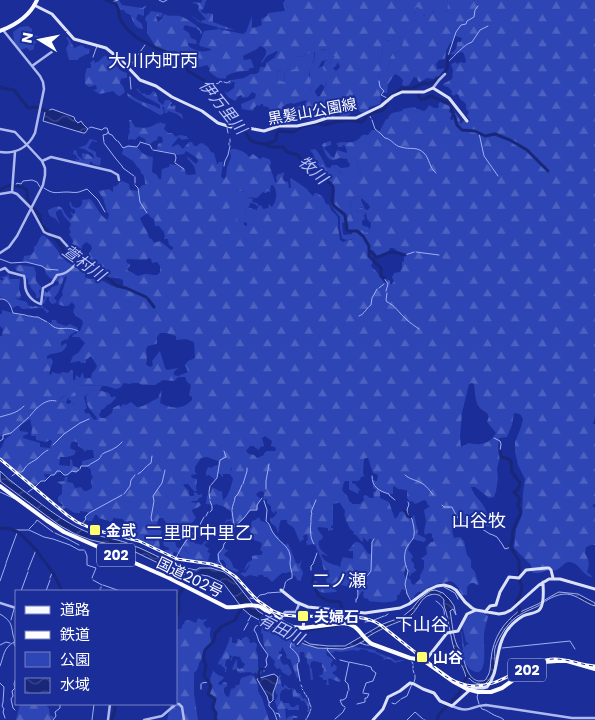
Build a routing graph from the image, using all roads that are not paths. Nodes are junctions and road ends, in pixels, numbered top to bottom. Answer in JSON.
{"nodes":[{"id":1,"x":37,"y":0,"type":"edge"},
{"id":2,"x":34,"y":5,"type":"junction"},
{"id":3,"x":2,"y":31,"type":"edge"},
{"id":4,"x":52,"y":40,"type":"dead end"},
{"id":5,"x":32,"y":66,"type":"junction"},
{"id":6,"x":445,"y":74,"type":"dead end"},
{"id":7,"x":433,"y":88,"type":"junction"},
{"id":8,"x":467,"y":120,"type":"dead end"},
{"id":9,"x":0,"y":129,"type":"edge"},
{"id":10,"x":27,"y":144,"type":"junction"},
{"id":11,"x":0,"y":152,"type":"edge"},
{"id":12,"x":16,"y":152,"type":"junction"},
{"id":13,"x":42,"y":161,"type":"junction"},
{"id":14,"x":119,"y":180,"type":"dead end"},
{"id":15,"x":12,"y":192,"type":"junction"},
{"id":16,"x":0,"y":194,"type":"edge"},
{"id":17,"x":32,"y":208,"type":"junction"},
{"id":18,"x":0,"y":253,"type":"edge"},
{"id":19,"x":0,"y":270,"type":"edge"},
{"id":20,"x":0,"y":486,"type":"edge"},
{"id":21,"x":553,"y":578,"type":"junction"},
{"id":22,"x":543,"y":582,"type":"junction"},
{"id":23,"x":281,"y":590,"type":"dead end"},
{"id":24,"x":595,"y":590,"type":"edge"},
{"id":25,"x":0,"y":603,"type":"edge"},
{"id":26,"x":299,"y":604,"type":"junction"},
{"id":27,"x":15,"y":608,"type":"edge"},
{"id":28,"x":476,"y":610,"type":"junction"},
{"id":29,"x":485,"y":612,"type":"junction"},
{"id":30,"x":304,"y":619,"type":"dead end"},
{"id":31,"x":280,"y":620,"type":"junction"},
{"id":32,"x":303,"y":628,"type":"junction"},
{"id":33,"x":425,"y":661,"type":"junction"},
{"id":34,"x":595,"y":669,"type":"edge"},
{"id":35,"x":470,"y":690,"type":"junction"},
{"id":36,"x":178,"y":704,"type":"edge"},
{"id":37,"x":110,"y":705,"type":"edge"},
{"id":38,"x":175,"y":705,"type":"edge"},
{"id":39,"x":450,"y":705,"type":"junction"},
{"id":40,"x":595,"y":718,"type":"edge"},
{"id":41,"x":108,"y":720,"type":"edge"},
{"id":42,"x":144,"y":720,"type":"edge"},
{"id":43,"x":184,"y":720,"type":"edge"},
{"id":44,"x":373,"y":720,"type":"edge"}],
"edges":[{"from":1,"to":2,"type":"main road"},
{"from":2,"to":3,"type":"main road"},
{"from":2,"to":7,"type":"main road","name":"黒髪山公園線"},
{"from":3,"to":5,"type":"street"},
{"from":4,"to":5,"type":"street"},
{"from":5,"to":10,"type":"street"},
{"from":6,"to":7,"type":"street"},
{"from":7,"to":8,"type":"main road"},
{"from":9,"to":10,"type":"street"},
{"from":10,"to":12,"type":"street"},
{"from":10,"to":13,"type":"street"},
{"from":11,"to":12,"type":"street"},
{"from":12,"to":15,"type":"street"},
{"from":13,"to":14,"type":"street"},
{"from":13,"to":17,"type":"street"},
{"from":15,"to":16,"type":"street"},
{"from":15,"to":17,"type":"street"},
{"from":17,"to":18,"type":"street"},
{"from":17,"to":19,"type":"street"},
{"from":20,"to":31,"type":"highway","name":"国道202号","number":"202"},
{"from":21,"to":22,"type":"main road"},
{"from":21,"to":24,"type":"main road"},
{"from":21,"to":29,"type":"main road"},
{"from":22,"to":29,"type":"main road"},
{"from":22,"to":35,"type":"main road"},
{"from":23,"to":26,"type":"main road"},
{"from":25,"to":27,"type":"street"},
{"from":26,"to":28,"type":"main road"},
{"from":26,"to":31,"type":"street"},
{"from":28,"to":29,"type":"main road"},
{"from":28,"to":33,"type":"main road"},
{"from":30,"to":32,"type":"main road"},
{"from":31,"to":32,"type":"highway","name":"国道202号","number":"202"},
{"from":32,"to":33,"type":"highway","name":"国道202号","number":"202"},
{"from":33,"to":35,"type":"highway","name":"国道202号","number":"202"},
{"from":34,"to":35,"type":"highway","name":"国道202号","number":"202"},
{"from":35,"to":39,"type":"main road"},
{"from":36,"to":43,"type":"street"},
{"from":37,"to":41,"type":"street"},
{"from":38,"to":42,"type":"street"},
{"from":39,"to":40,"type":"street"},
{"from":39,"to":44,"type":"main road"}]}
